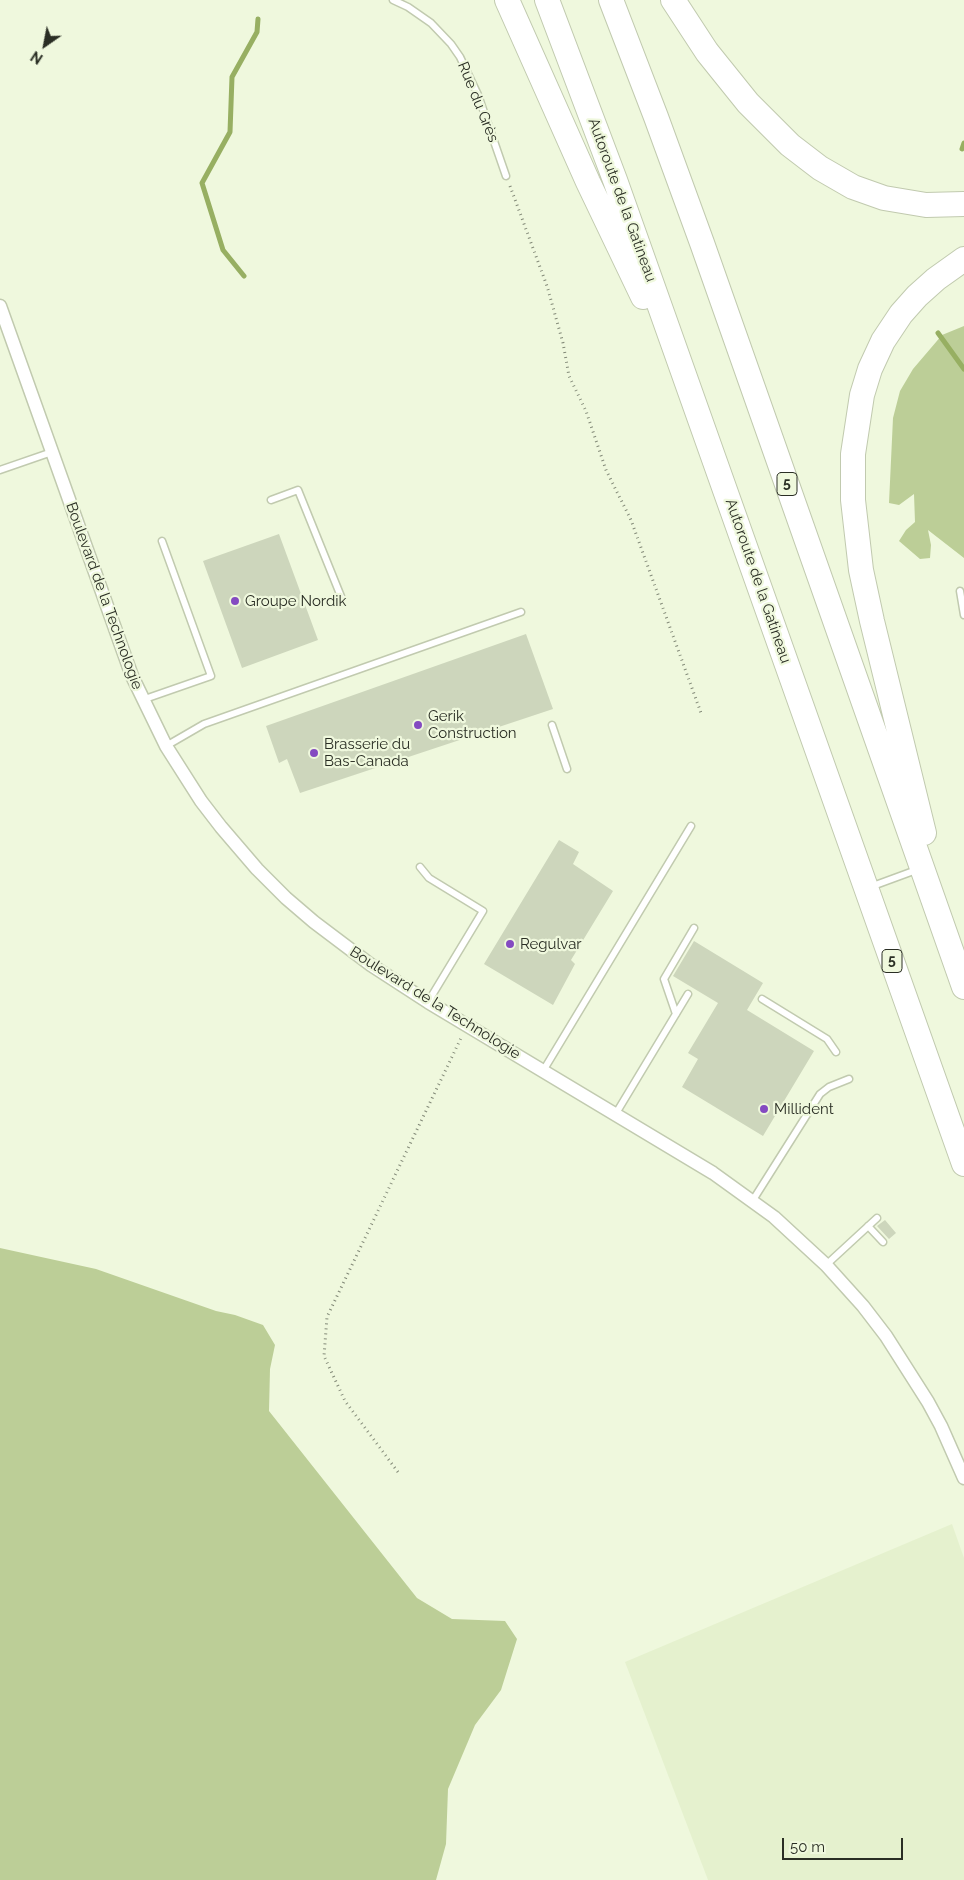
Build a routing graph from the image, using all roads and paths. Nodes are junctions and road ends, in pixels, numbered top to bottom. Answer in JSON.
{"nodes":[{"id":1,"x":393,"y":0,"type":"edge"},
{"id":2,"x":507,"y":0,"type":"edge"},
{"id":3,"x":548,"y":0,"type":"edge"},
{"id":4,"x":611,"y":0,"type":"edge"},
{"id":5,"x":673,"y":0,"type":"edge"},
{"id":6,"x":506,"y":176,"type":"joint"},
{"id":7,"x":964,"y":204,"type":"edge"},
{"id":8,"x":964,"y":259,"type":"edge"},
{"id":9,"x":0,"y":306,"type":"edge"},
{"id":10,"x":701,"y":418,"type":"junction"},
{"id":11,"x":52,"y":452,"type":"junction"},
{"id":12,"x":0,"y":470,"type":"edge"},
{"id":13,"x":272,"y":500,"type":"dead end"},
{"id":14,"x":162,"y":541,"type":"dead end"},
{"id":15,"x":960,"y":591,"type":"dead end"},
{"id":16,"x":342,"y":599,"type":"dead end"},
{"id":17,"x":521,"y":612,"type":"dead end"},
{"id":18,"x":964,"y":615,"type":"edge"},
{"id":19,"x":142,"y":700,"type":"junction"},
{"id":20,"x":701,"y":714,"type":"dead end"},
{"id":21,"x":552,"y":725,"type":"dead end"},
{"id":22,"x":166,"y":746,"type":"junction"},
{"id":23,"x":567,"y":769,"type":"dead end"},
{"id":24,"x":691,"y":826,"type":"dead end"},
{"id":25,"x":420,"y":867,"type":"dead end"},
{"id":26,"x":925,"y":867,"type":"junction"},
{"id":27,"x":867,"y":888,"type":"junction"},
{"id":28,"x":694,"y":928,"type":"dead end"},
{"id":29,"x":961,"y":979,"type":"edge"},
{"id":30,"x":688,"y":994,"type":"dead end"},
{"id":31,"x":762,"y":999,"type":"dead end"},
{"id":32,"x":428,"y":1002,"type":"junction"},
{"id":33,"x":676,"y":1014,"type":"junction"},
{"id":34,"x":467,"y":1025,"type":"junction"},
{"id":35,"x":836,"y":1052,"type":"dead end"},
{"id":36,"x":543,"y":1071,"type":"junction"},
{"id":37,"x":849,"y":1079,"type":"dead end"},
{"id":38,"x":615,"y":1115,"type":"junction"},
{"id":39,"x":964,"y":1164,"type":"edge"},
{"id":40,"x":753,"y":1200,"type":"junction"},
{"id":41,"x":877,"y":1218,"type":"dead end"},
{"id":42,"x":868,"y":1226,"type":"junction"},
{"id":43,"x":883,"y":1242,"type":"dead end"},
{"id":44,"x":826,"y":1265,"type":"junction"},
{"id":45,"x":398,"y":1472,"type":"dead end"},
{"id":46,"x":964,"y":1478,"type":"edge"}],
"edges":[{"from":1,"to":6,"type":"lane","name":"Rue du Grès"},
{"from":2,"to":10,"type":"highway"},
{"from":3,"to":10,"type":"highway","name":"Autoroute de la Gatineau","number":"5"},
{"from":4,"to":26,"type":"highway","number":"5"},
{"from":5,"to":7,"type":"highway"},
{"from":6,"to":20,"type":"path"},
{"from":8,"to":29,"type":"highway"},
{"from":9,"to":11,"type":"street","name":"Boulevard de la Technologie"},
{"from":10,"to":27,"type":"highway","name":"Autoroute de la Gatineau","number":"5"},
{"from":11,"to":12,"type":"lane"},
{"from":11,"to":19,"type":"street","name":"Boulevard de la Technologie"},
{"from":13,"to":16,"type":"lane"},
{"from":14,"to":19,"type":"lane"},
{"from":15,"to":18,"type":"lane"},
{"from":17,"to":22,"type":"lane"},
{"from":19,"to":22,"type":"street","name":"Boulevard de la Technologie"},
{"from":21,"to":23,"type":"lane"},
{"from":22,"to":32,"type":"street","name":"Boulevard de la Technologie"},
{"from":24,"to":36,"type":"lane"},
{"from":25,"to":32,"type":"lane"},
{"from":26,"to":27,"type":"lane"},
{"from":26,"to":29,"type":"highway","number":"5"},
{"from":27,"to":39,"type":"highway","name":"Autoroute de la Gatineau","number":"5"},
{"from":28,"to":33,"type":"lane"},
{"from":30,"to":33,"type":"lane"},
{"from":31,"to":35,"type":"lane"},
{"from":32,"to":34,"type":"street","name":"Boulevard de la Technologie"},
{"from":33,"to":38,"type":"lane"},
{"from":34,"to":36,"type":"street","name":"Boulevard de la Technologie"},
{"from":34,"to":45,"type":"path"},
{"from":36,"to":38,"type":"street","name":"Boulevard de la Technologie"},
{"from":37,"to":40,"type":"lane"},
{"from":38,"to":40,"type":"street","name":"Boulevard de la Technologie"},
{"from":40,"to":44,"type":"street","name":"Boulevard de la Technologie"},
{"from":41,"to":42,"type":"lane"},
{"from":42,"to":43,"type":"lane"},
{"from":42,"to":44,"type":"lane"},
{"from":44,"to":46,"type":"street","name":"Boulevard de la Technologie"}]}
